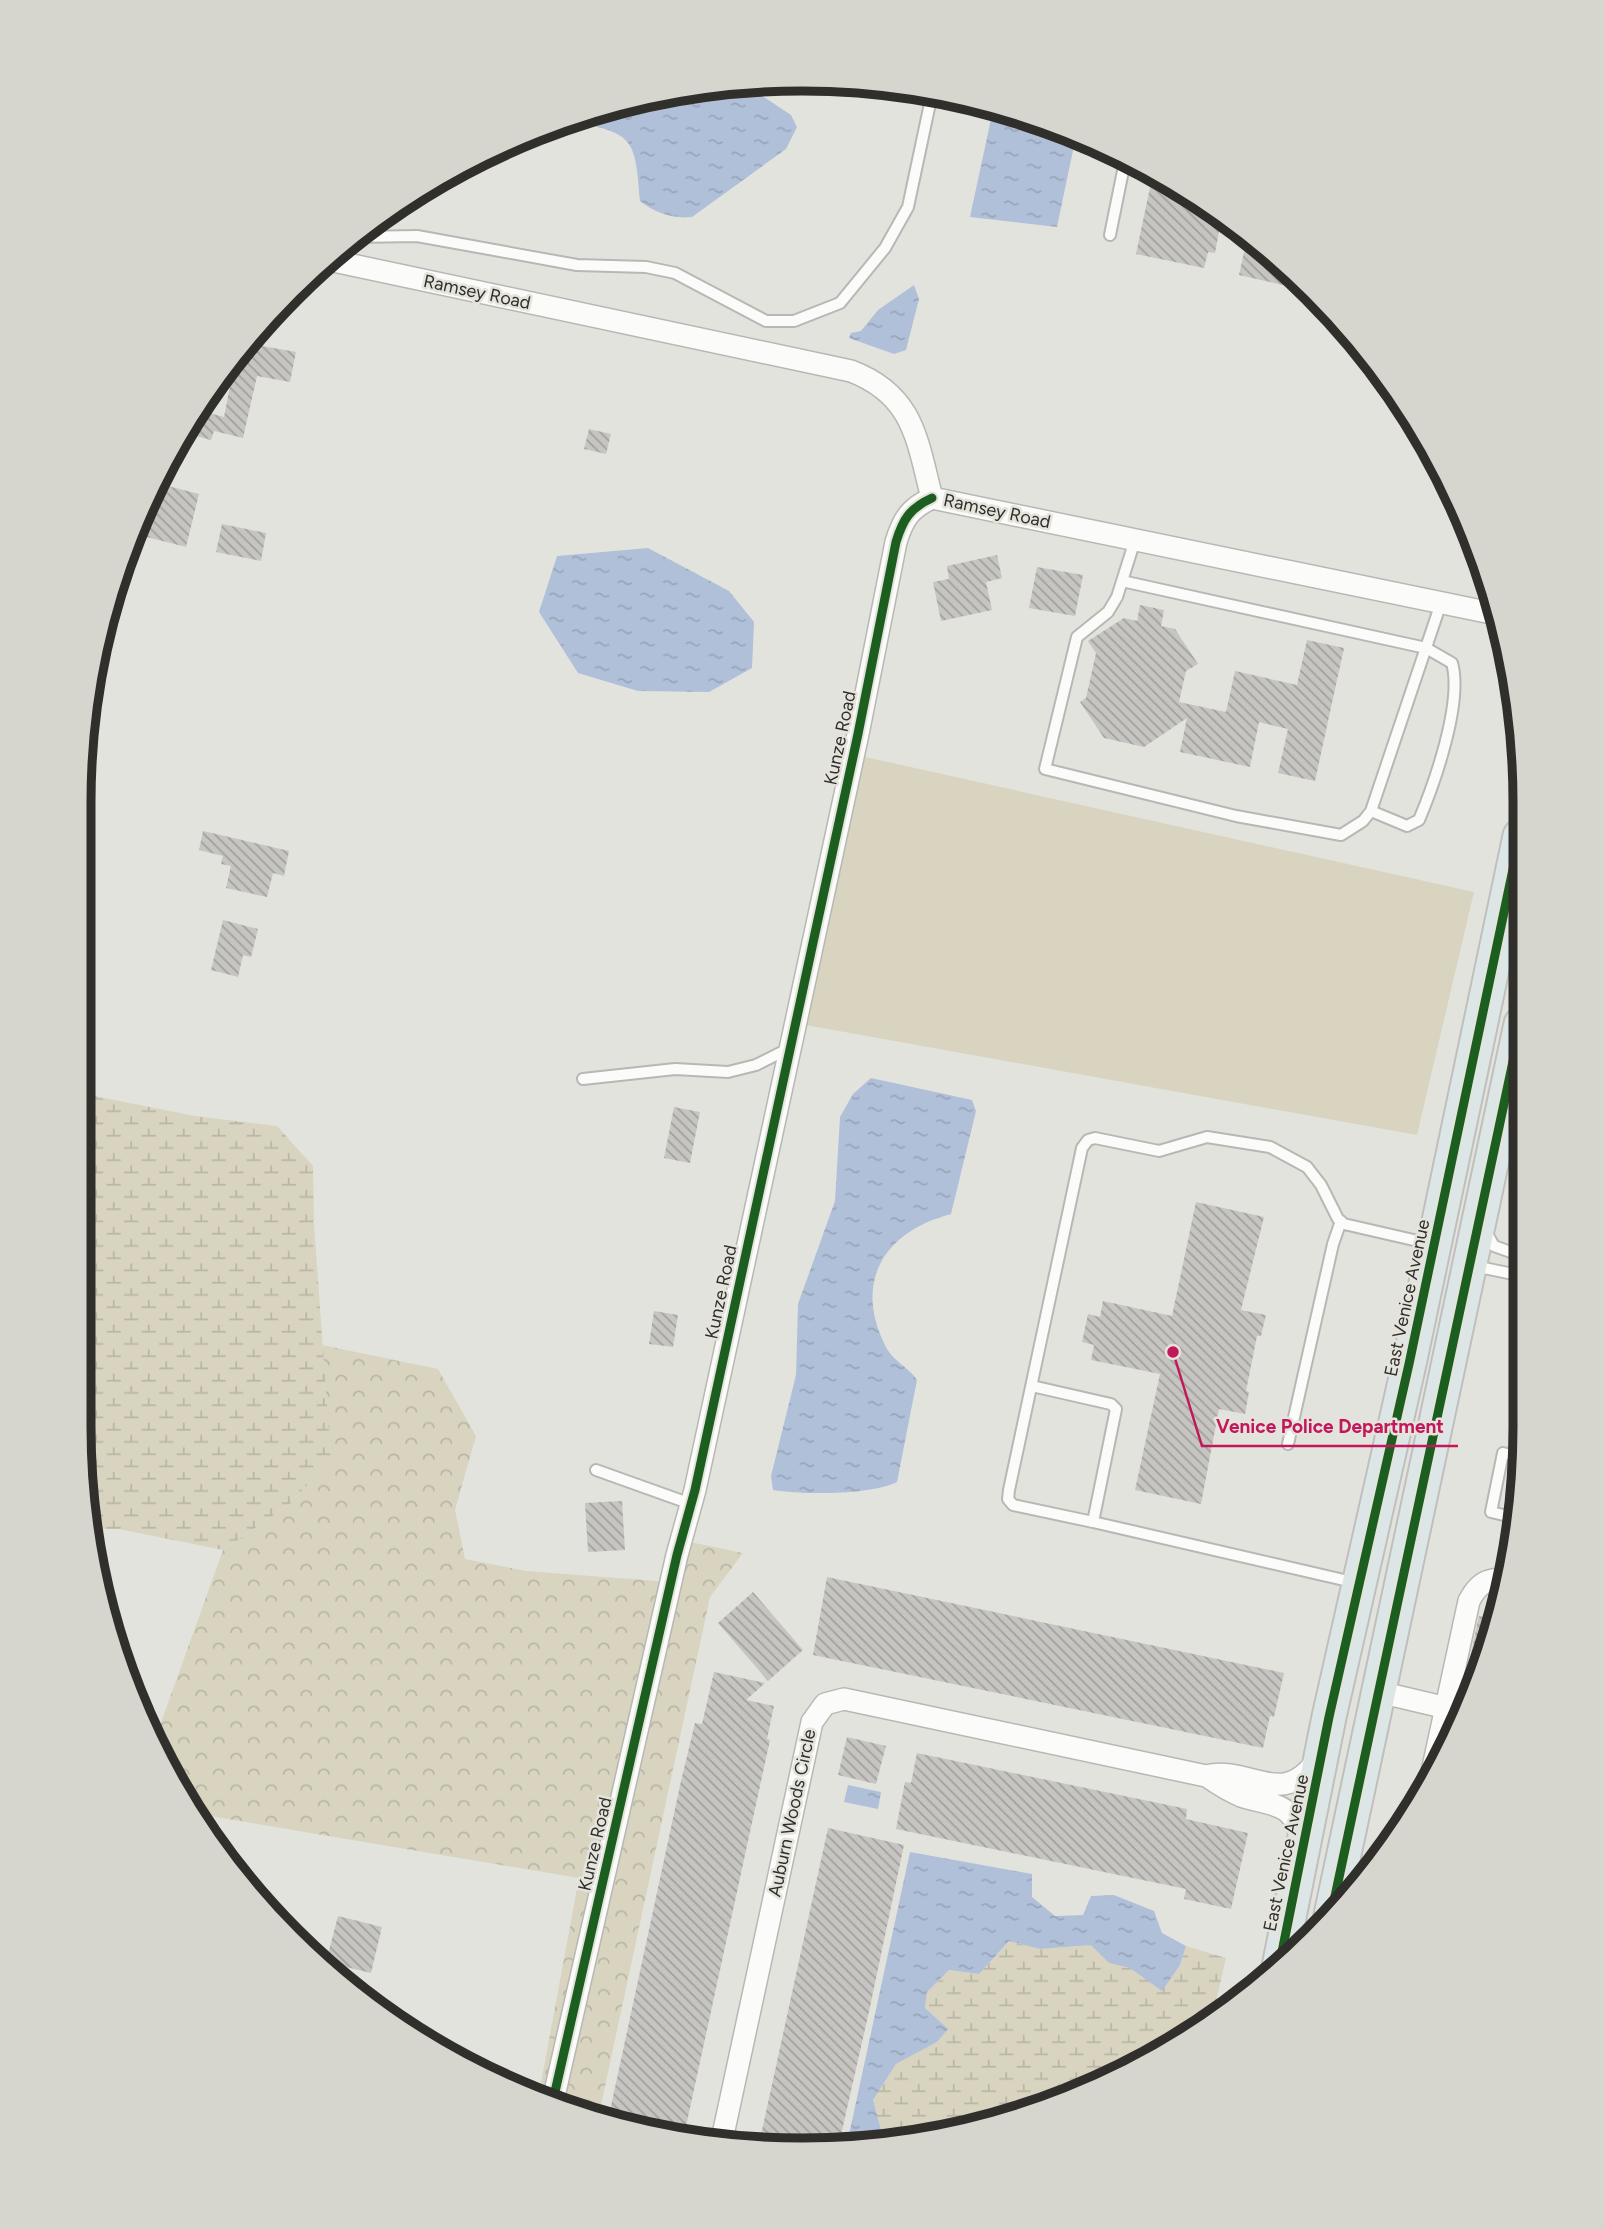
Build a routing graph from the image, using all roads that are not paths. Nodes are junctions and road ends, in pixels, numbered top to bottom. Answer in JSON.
{"nodes":[{"id":1,"x":930,"y":103,"type":"edge"},
{"id":2,"x":1124,"y":168,"type":"edge"},
{"id":3,"x":1110,"y":235,"type":"dead end"},
{"id":4,"x":371,"y":237,"type":"edge"},
{"id":5,"x":339,"y":262,"type":"edge"},
{"id":6,"x":932,"y":498,"type":"junction"},
{"id":7,"x":1135,"y":540,"type":"junction"},
{"id":8,"x":1122,"y":581,"type":"junction"},
{"id":9,"x":1441,"y":603,"type":"junction"},
{"id":10,"x":1487,"y":612,"type":"edge"},
{"id":11,"x":1426,"y":648,"type":"junction"},
{"id":12,"x":1371,"y":811,"type":"junction"},
{"id":13,"x":1513,"y":869,"type":"edge"},
{"id":14,"x":1499,"y":935,"type":"junction"},
{"id":15,"x":788,"y":1049,"type":"junction"},
{"id":16,"x":1513,"y":1063,"type":"edge"},
{"id":17,"x":583,"y":1079,"type":"dead end"},
{"id":18,"x":1486,"y":1193,"type":"junction"},
{"id":19,"x":1341,"y":1221,"type":"junction"},
{"id":20,"x":1434,"y":1245,"type":"junction"},
{"id":21,"x":1513,"y":1254,"type":"edge"},
{"id":22,"x":1471,"y":1266,"type":"junction"},
{"id":23,"x":1513,"y":1274,"type":"edge"},
{"id":24,"x":1032,"y":1387,"type":"junction"},
{"id":25,"x":1288,"y":1444,"type":"dead end"},
{"id":26,"x":1512,"y":1455,"type":"edge"},
{"id":27,"x":596,"y":1470,"type":"dead end"},
{"id":28,"x":691,"y":1504,"type":"junction"},
{"id":29,"x":1507,"y":1516,"type":"edge"},
{"id":30,"x":1093,"y":1522,"type":"junction"},
{"id":31,"x":1496,"y":1579,"type":"edge"},
{"id":32,"x":1359,"y":1584,"type":"junction"},
{"id":33,"x":1379,"y":1692,"type":"junction"},
{"id":34,"x":1447,"y":1708,"type":"junction"},
{"id":35,"x":1329,"y":1717,"type":"junction"},
{"id":36,"x":1439,"y":1743,"type":"edge"},
{"id":37,"x":1206,"y":1776,"type":"junction"},
{"id":38,"x":1302,"y":1861,"type":"junction"},
{"id":39,"x":1335,"y":1899,"type":"edge"},
{"id":40,"x":1283,"y":1951,"type":"edge"},
{"id":41,"x":555,"y":2093,"type":"edge"},
{"id":42,"x":723,"y":2133,"type":"edge"}],
"edges":[{"from":1,"to":4,"type":"lane"},
{"from":2,"to":3,"type":"lane"},
{"from":5,"to":6,"type":"street","name":"Ramsey Road"},
{"from":6,"to":7,"type":"street","name":"Ramsey Road"},
{"from":6,"to":15,"type":"street","name":"Kunze Road"},
{"from":7,"to":8,"type":"lane"},
{"from":7,"to":9,"type":"street","name":"Ramsey Road"},
{"from":8,"to":11,"type":"lane"},
{"from":8,"to":12,"type":"lane"},
{"from":9,"to":10,"type":"street","name":"Ramsey Road"},
{"from":9,"to":11,"type":"lane"},
{"from":11,"to":12,"type":"lane"},
{"from":11,"to":12,"type":"lane"},
{"from":13,"to":14,"type":"main road","name":"East Venice Avenue"},
{"from":14,"to":20,"type":"main road","name":"East Venice Avenue"},
{"from":14,"to":22,"type":"main road"},
{"from":15,"to":17,"type":"lane"},
{"from":15,"to":28,"type":"street","name":"Kunze Road"},
{"from":16,"to":18,"type":"main road"},
{"from":18,"to":21,"type":"lane"},
{"from":18,"to":22,"type":"main road"},
{"from":19,"to":20,"type":"lane"},
{"from":19,"to":24,"type":"lane"},
{"from":19,"to":25,"type":"lane"},
{"from":20,"to":32,"type":"main road","name":"East Venice Avenue"},
{"from":22,"to":23,"type":"lane"},
{"from":22,"to":33,"type":"main road"},
{"from":24,"to":30,"type":"lane"},
{"from":24,"to":30,"type":"lane"},
{"from":26,"to":29,"type":"lane"},
{"from":27,"to":28,"type":"lane"},
{"from":28,"to":41,"type":"street","name":"Kunze Road"},
{"from":30,"to":32,"type":"lane"},
{"from":31,"to":34,"type":"street"},
{"from":32,"to":35,"type":"main road","name":"East Venice Avenue"},
{"from":33,"to":34,"type":"street"},
{"from":33,"to":39,"type":"main road"},
{"from":34,"to":36,"type":"street"},
{"from":35,"to":37,"type":"street","name":"Auburn Woods Circle"},
{"from":35,"to":38,"type":"main road","name":"East Venice Avenue"},
{"from":37,"to":38,"type":"street","name":"Auburn Woods Circle"},
{"from":37,"to":42,"type":"street","name":"Auburn Woods Circle"},
{"from":38,"to":40,"type":"main road","name":"East Venice Avenue"}]}
